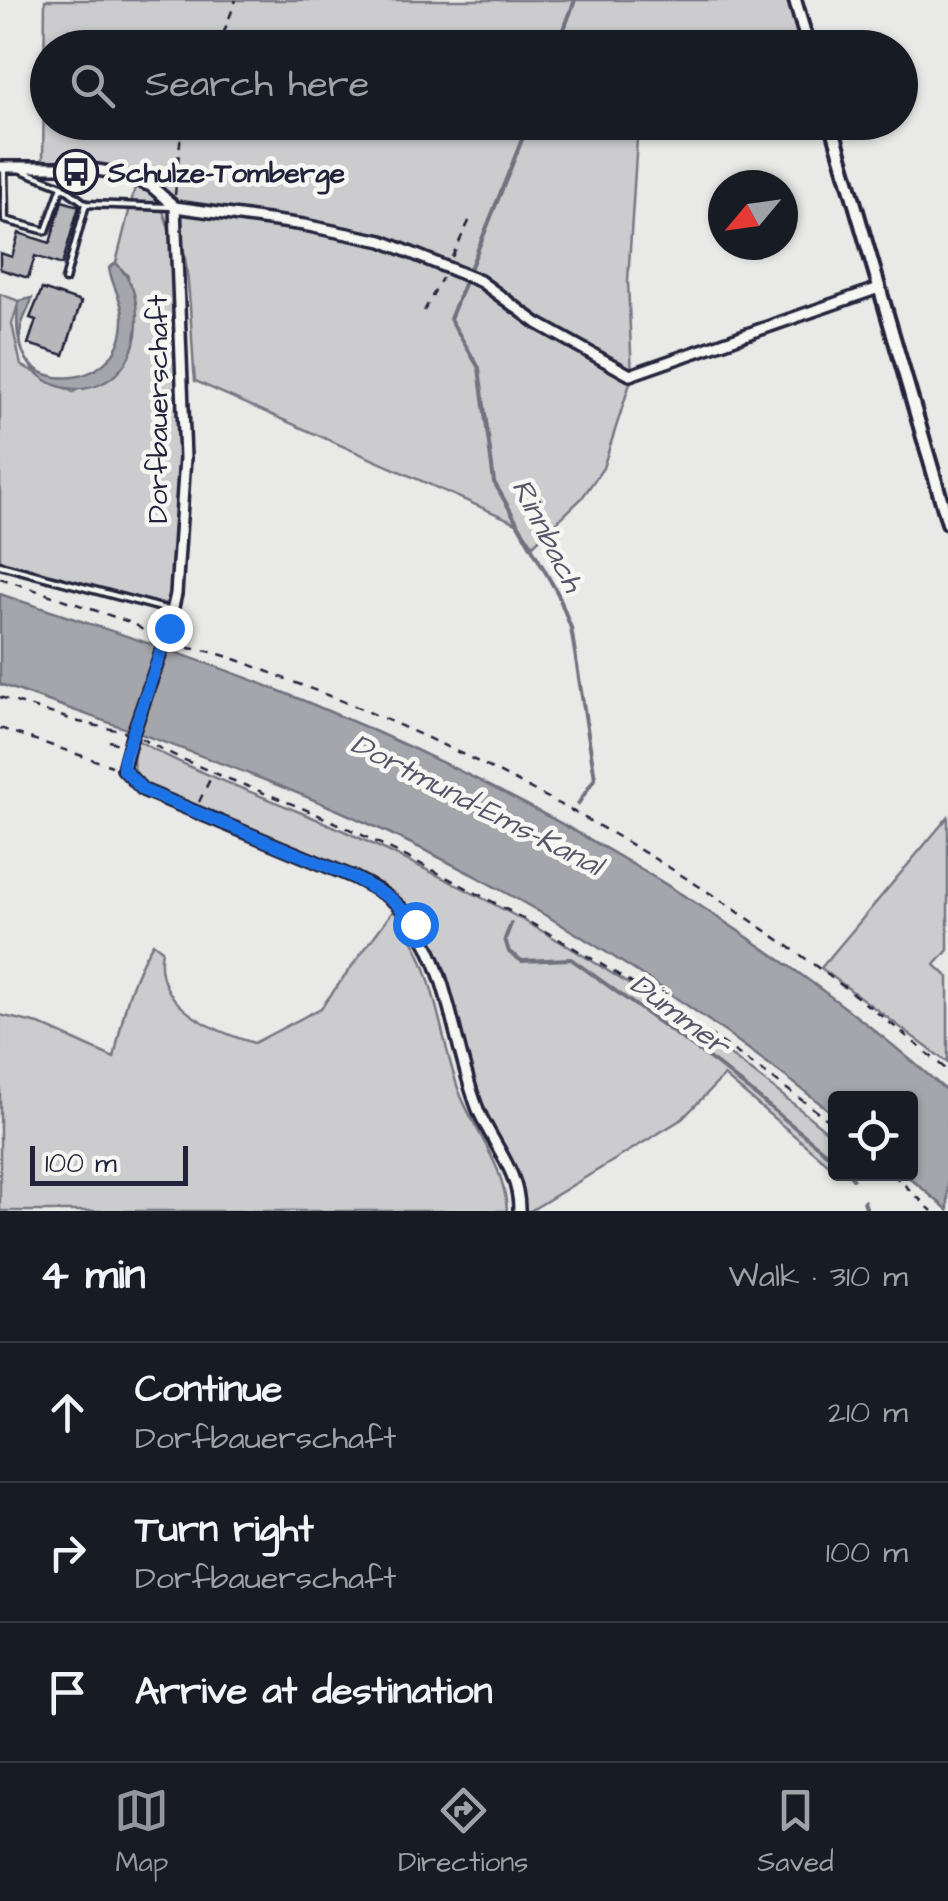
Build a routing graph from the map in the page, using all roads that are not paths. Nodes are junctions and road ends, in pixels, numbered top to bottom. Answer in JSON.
{"nodes":[{"id":1,"x":795,"y":0,"type":"edge"},
{"id":2,"x":804,"y":30,"type":"edge"},
{"id":3,"x":836,"y":140,"type":"edge"},
{"id":4,"x":2,"y":167,"type":"edge"},
{"id":5,"x":22,"y":170,"type":"junction"},
{"id":6,"x":62,"y":186,"type":"junction"},
{"id":7,"x":86,"y":204,"type":"junction"},
{"id":8,"x":175,"y":207,"type":"junction"},
{"id":9,"x":65,"y":280,"type":"dead end"},
{"id":10,"x":879,"y":288,"type":"junction"},
{"id":11,"x":948,"y":524,"type":"edge"},
{"id":12,"x":0,"y":566,"type":"edge"},
{"id":13,"x":173,"y":611,"type":"junction"},
{"id":14,"x":518,"y":1211,"type":"edge"}],
"edges":[{"from":1,"to":2,"type":"street"},
{"from":3,"to":10,"type":"street"},
{"from":4,"to":5,"type":"street"},
{"from":4,"to":6,"type":"lane"},
{"from":5,"to":6,"type":"lane"},
{"from":5,"to":8,"type":"street"},
{"from":6,"to":7,"type":"lane"},
{"from":7,"to":8,"type":"lane"},
{"from":7,"to":9,"type":"lane"},
{"from":8,"to":10,"type":"street"},
{"from":8,"to":13,"type":"street","name":"Dorfbauerschaft"},
{"from":10,"to":11,"type":"street"},
{"from":12,"to":13,"type":"lane"},
{"from":13,"to":14,"type":"street","name":"Dorfbauerschaft","bridge":true}]}
